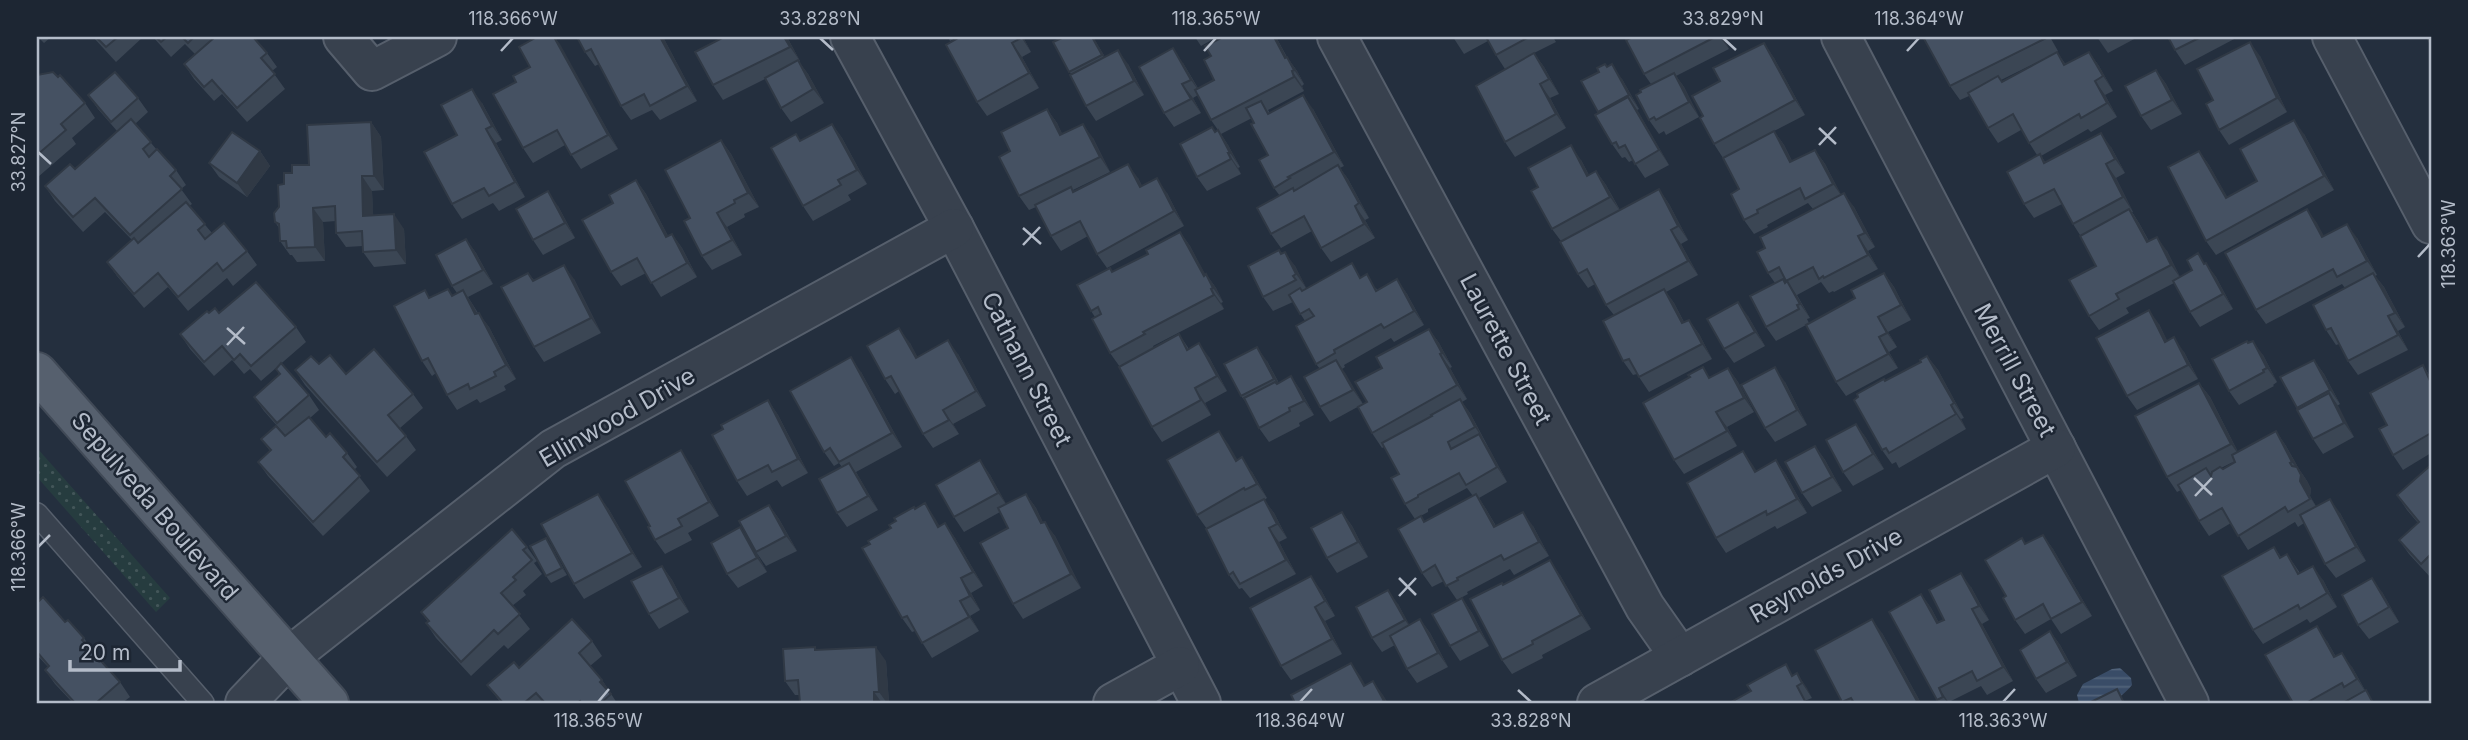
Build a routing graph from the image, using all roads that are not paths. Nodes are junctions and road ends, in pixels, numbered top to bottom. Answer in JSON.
{"nodes":[{"id":1,"x":343,"y":37,"type":"edge"},
{"id":2,"x":437,"y":37,"type":"edge"},
{"id":3,"x":850,"y":37,"type":"edge"},
{"id":4,"x":1338,"y":37,"type":"edge"},
{"id":5,"x":1841,"y":37,"type":"edge"},
{"id":6,"x":2332,"y":37,"type":"edge"},
{"id":7,"x":2431,"y":224,"type":"edge"},
{"id":8,"x":954,"y":228,"type":"junction"},
{"id":9,"x":37,"y":372,"type":"edge"},
{"id":10,"x":2056,"y":447,"type":"junction"},
{"id":11,"x":37,"y":514,"type":"edge"},
{"id":12,"x":289,"y":657,"type":"junction"},
{"id":13,"x":1680,"y":657,"type":"junction"},
{"id":14,"x":1180,"y":666,"type":"junction"},
{"id":15,"x":203,"y":703,"type":"edge"},
{"id":16,"x":245,"y":703,"type":"edge"},
{"id":17,"x":329,"y":703,"type":"edge"},
{"id":18,"x":1113,"y":703,"type":"edge"},
{"id":19,"x":1201,"y":703,"type":"edge"},
{"id":20,"x":1597,"y":703,"type":"edge"},
{"id":21,"x":2189,"y":703,"type":"edge"}],
"edges":[{"from":1,"to":2,"type":"street"},
{"from":3,"to":8,"type":"street","name":"Cathann Street"},
{"from":4,"to":13,"type":"street","name":"Laurette Street"},
{"from":5,"to":10,"type":"street","name":"Merrill Street"},
{"from":6,"to":7,"type":"street"},
{"from":8,"to":12,"type":"street","name":"Ellinwood Drive"},
{"from":8,"to":14,"type":"street","name":"Cathann Street"},
{"from":9,"to":12,"type":"main road","name":"Sepulveda Boulevard"},
{"from":10,"to":13,"type":"street","name":"Reynolds Drive"},
{"from":10,"to":21,"type":"street","name":"Merrill Street"},
{"from":11,"to":15,"type":"lane"},
{"from":12,"to":16,"type":"street","name":"Ellinwood Drive"},
{"from":12,"to":17,"type":"main road","name":"Sepulveda Boulevard"},
{"from":13,"to":20,"type":"street","name":"Reynolds Drive"},
{"from":14,"to":18,"type":"street"},
{"from":14,"to":19,"type":"street","name":"Cathann Street"}]}
